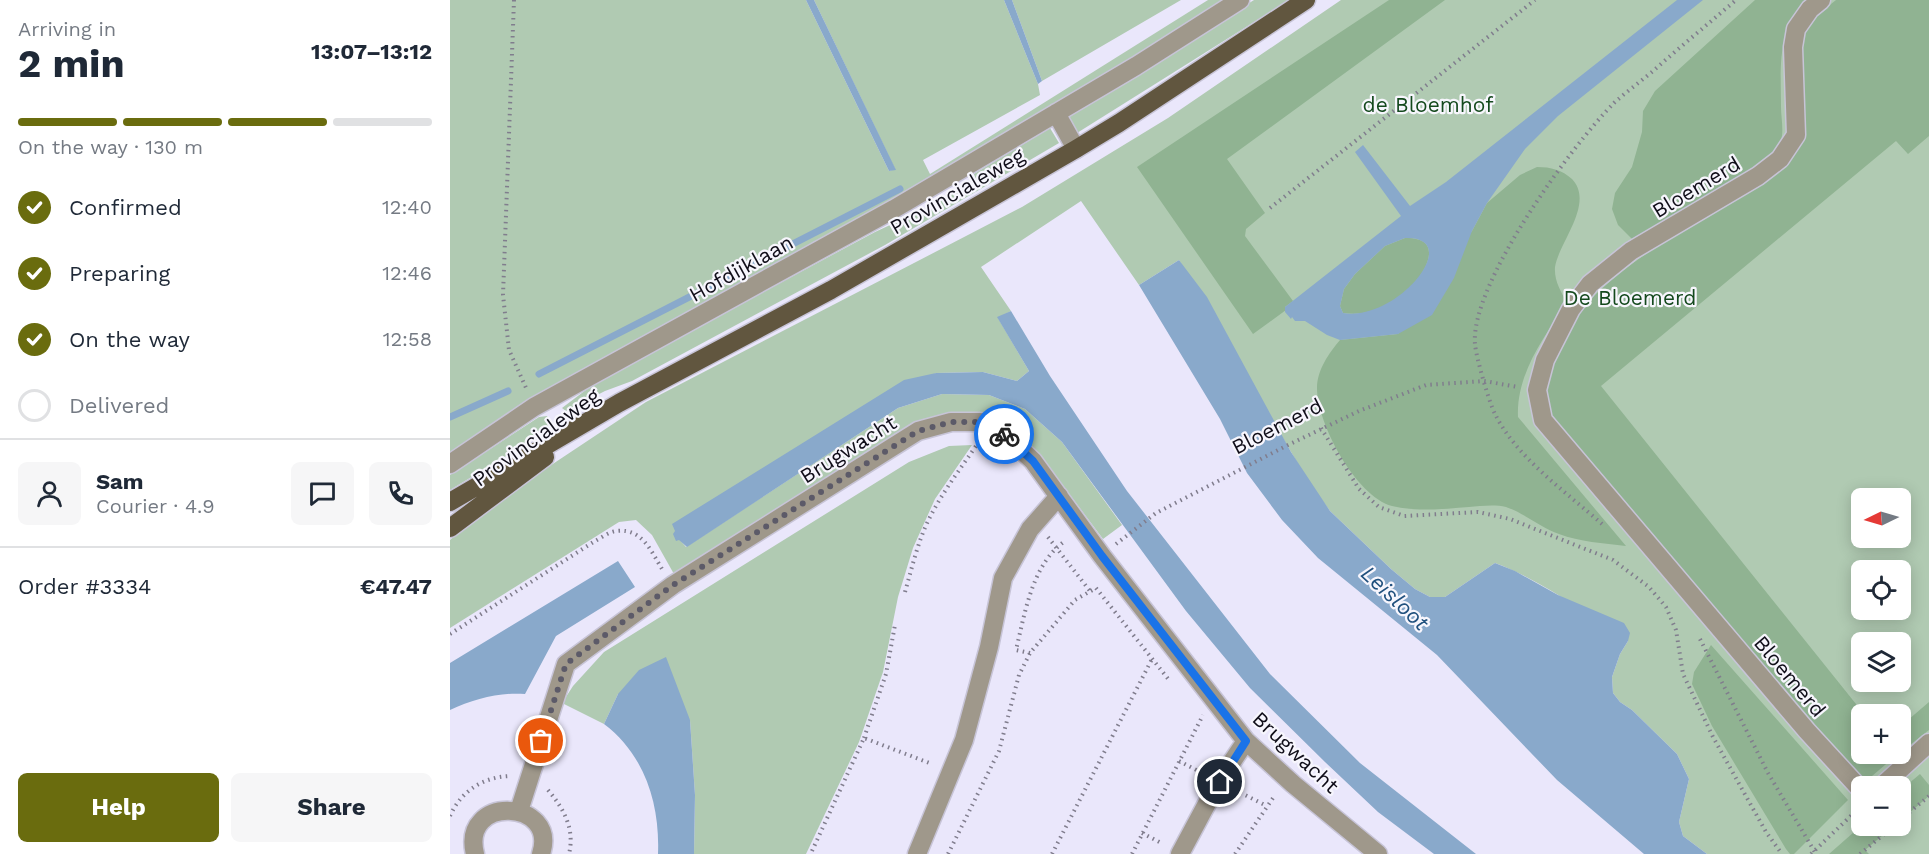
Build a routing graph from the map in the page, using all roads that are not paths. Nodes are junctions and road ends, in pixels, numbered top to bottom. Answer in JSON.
{"nodes":[{"id":1,"x":1240,"y":0,"type":"edge"},
{"id":2,"x":1306,"y":0,"type":"edge"},
{"id":3,"x":1821,"y":0,"type":"edge"},
{"id":4,"x":1056,"y":113,"type":"junction"},
{"id":5,"x":1076,"y":149,"type":"junction"},
{"id":6,"x":619,"y":403,"type":"junction"},
{"id":7,"x":450,"y":464,"type":"edge"},
{"id":8,"x":1059,"y":496,"type":"junction"},
{"id":9,"x":450,"y":501,"type":"edge"},
{"id":10,"x":450,"y":528,"type":"edge"},
{"id":11,"x":1246,"y":741,"type":"junction"},
{"id":12,"x":1926,"y":751,"type":"edge"},
{"id":13,"x":1895,"y":776,"type":"edge"},
{"id":14,"x":1851,"y":779,"type":"edge"},
{"id":15,"x":519,"y":811,"type":"junction"},
{"id":16,"x":475,"y":854,"type":"edge"},
{"id":17,"x":541,"y":854,"type":"edge"},
{"id":18,"x":917,"y":854,"type":"edge"},
{"id":19,"x":1180,"y":854,"type":"edge"},
{"id":20,"x":1378,"y":854,"type":"edge"}],
"edges":[{"from":1,"to":4,"type":"street","name":"Hofdijklaan"},
{"from":2,"to":5,"type":"main road","name":"Provincialeweg"},
{"from":3,"to":14,"type":"street","name":"Bloemerd"},
{"from":4,"to":5,"type":"street"},
{"from":4,"to":7,"type":"street","name":"Hofdijklaan"},
{"from":5,"to":6,"type":"main road","name":"Provincialeweg"},
{"from":6,"to":9,"type":"main road","name":"Provincialeweg"},
{"from":6,"to":10,"type":"main road","name":"Provincialeweg"},
{"from":8,"to":11,"type":"street","name":"Brugwacht"},
{"from":8,"to":15,"type":"street","name":"Brugwacht"},
{"from":8,"to":18,"type":"street"},
{"from":11,"to":19,"type":"street"},
{"from":11,"to":20,"type":"street","name":"Brugwacht"},
{"from":12,"to":13,"type":"street"},
{"from":15,"to":16,"type":"street"},
{"from":15,"to":17,"type":"street"}]}
